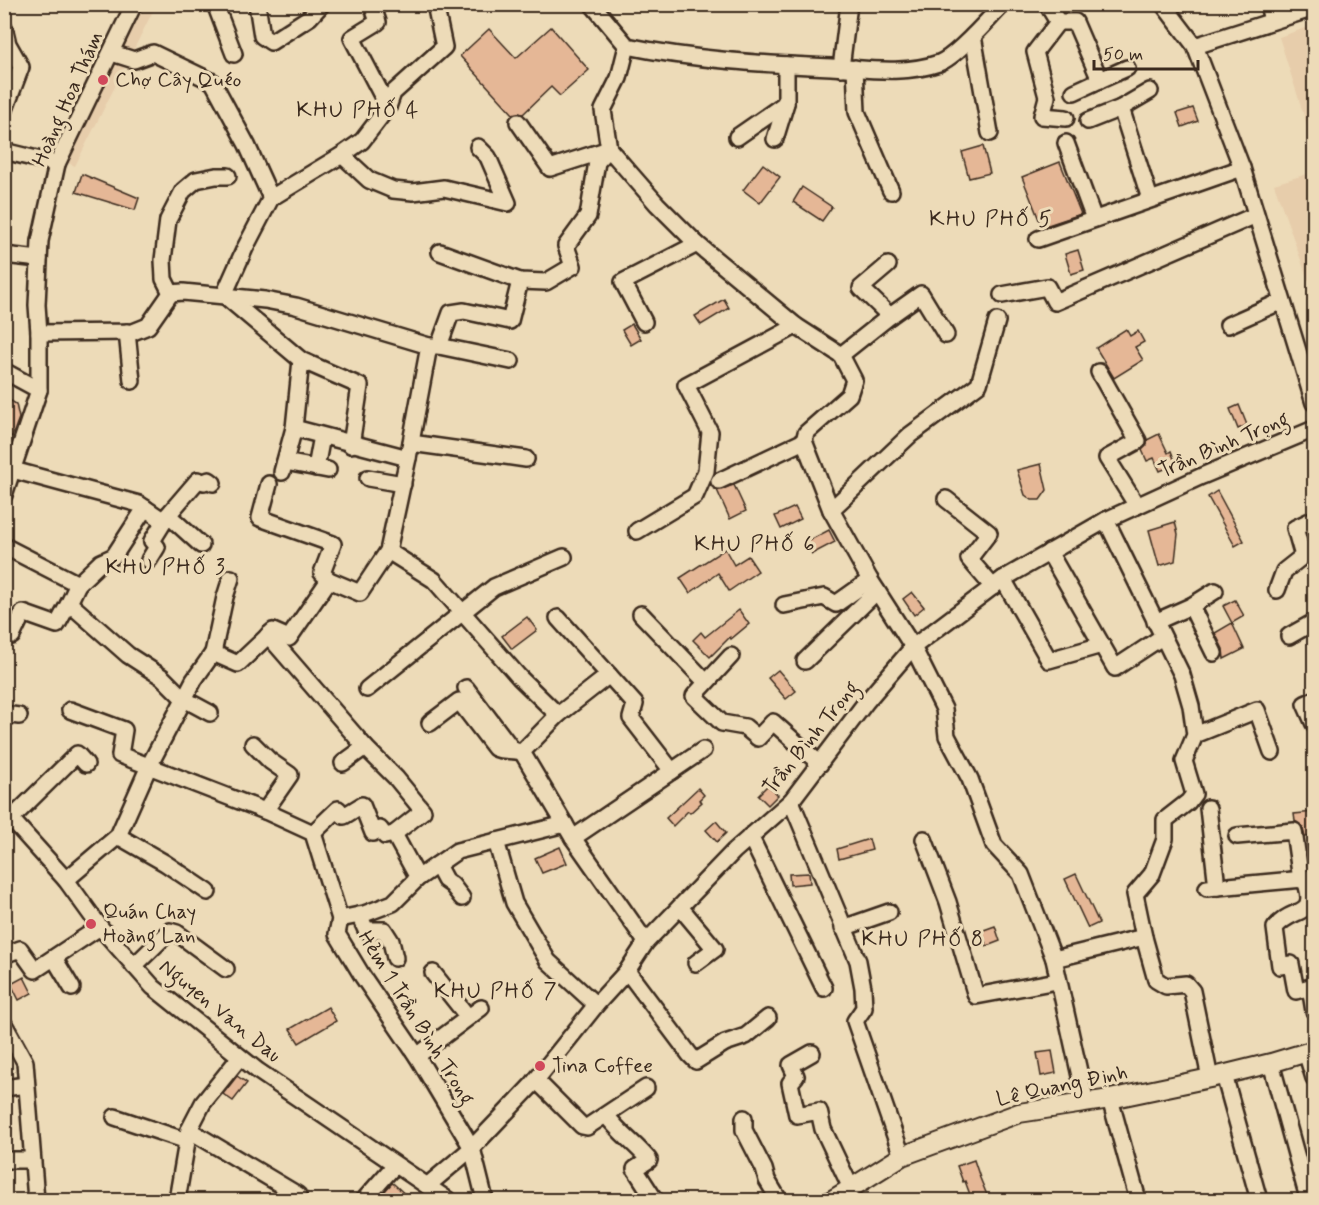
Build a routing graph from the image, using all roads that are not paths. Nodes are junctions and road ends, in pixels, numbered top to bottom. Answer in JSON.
{"nodes":[{"id":1,"x":135,"y":4,"type":"edge"},
{"id":2,"x":215,"y":4,"type":"edge"},
{"id":3,"x":257,"y":4,"type":"edge"},
{"id":4,"x":322,"y":4,"type":"edge"},
{"id":5,"x":372,"y":4,"type":"edge"},
{"id":6,"x":435,"y":4,"type":"edge"},
{"id":7,"x":592,"y":4,"type":"edge"},
{"id":8,"x":849,"y":4,"type":"edge"},
{"id":9,"x":1003,"y":4,"type":"edge"},
{"id":10,"x":1047,"y":4,"type":"edge"},
{"id":11,"x":1268,"y":4,"type":"edge"},
{"id":12,"x":1167,"y":6,"type":"edge"},
{"id":13,"x":1314,"y":8,"type":"edge"},
{"id":14,"x":1272,"y":21,"type":"junction"},
{"id":15,"x":1058,"y":22,"type":"junction"},
{"id":16,"x":4,"y":27,"type":"edge"},
{"id":17,"x":973,"y":36,"type":"junction"},
{"id":18,"x":627,"y":46,"type":"junction"},
{"id":19,"x":1195,"y":46,"type":"junction"},
{"id":20,"x":112,"y":52,"type":"junction"},
{"id":21,"x":234,"y":54,"type":"dead end"},
{"id":22,"x":786,"y":65,"type":"junction"},
{"id":23,"x":848,"y":68,"type":"junction"},
{"id":24,"x":1127,"y":68,"type":"dead end"},
{"id":25,"x":1100,"y":80,"type":"junction"},
{"id":26,"x":1149,"y":91,"type":"dead end"},
{"id":27,"x":1074,"y":92,"type":"dead end"},
{"id":28,"x":391,"y":100,"type":"junction"},
{"id":29,"x":786,"y":103,"type":"junction"},
{"id":30,"x":1121,"y":108,"type":"junction"},
{"id":31,"x":4,"y":112,"type":"edge"},
{"id":32,"x":1066,"y":118,"type":"dead end"},
{"id":33,"x":1088,"y":121,"type":"dead end"},
{"id":34,"x":518,"y":122,"type":"dead end"},
{"id":35,"x":990,"y":133,"type":"dead end"},
{"id":36,"x":737,"y":137,"type":"dead end"},
{"id":37,"x":776,"y":139,"type":"dead end"},
{"id":38,"x":1066,"y":143,"type":"dead end"},
{"id":39,"x":478,"y":147,"type":"dead end"},
{"id":40,"x":609,"y":149,"type":"junction"},
{"id":41,"x":4,"y":151,"type":"edge"},
{"id":42,"x":342,"y":155,"type":"junction"},
{"id":43,"x":57,"y":164,"type":"junction"},
{"id":44,"x":1242,"y":168,"type":"junction"},
{"id":45,"x":228,"y":176,"type":"dead end"},
{"id":46,"x":891,"y":191,"type":"dead end"},
{"id":47,"x":271,"y":198,"type":"junction"},
{"id":48,"x":1150,"y":199,"type":"junction"},
{"id":49,"x":1256,"y":216,"type":"junction"},
{"id":50,"x":1094,"y":219,"type":"junction"},
{"id":51,"x":1038,"y":239,"type":"dead end"},
{"id":52,"x":697,"y":244,"type":"junction"},
{"id":53,"x":440,"y":252,"type":"dead end"},
{"id":54,"x":4,"y":255,"type":"edge"},
{"id":55,"x":39,"y":258,"type":"junction"},
{"id":56,"x":888,"y":265,"type":"dead end"},
{"id":57,"x":520,"y":280,"type":"junction"},
{"id":58,"x":171,"y":293,"type":"junction"},
{"id":59,"x":1002,"y":295,"type":"dead end"},
{"id":60,"x":224,"y":296,"type":"junction"},
{"id":61,"x":1282,"y":301,"type":"junction"},
{"id":62,"x":890,"y":316,"type":"junction"},
{"id":63,"x":997,"y":321,"type":"dead end"},
{"id":64,"x":644,"y":322,"type":"dead end"},
{"id":65,"x":1228,"y":325,"type":"dead end"},
{"id":66,"x":796,"y":326,"type":"junction"},
{"id":67,"x":127,"y":332,"type":"junction"},
{"id":68,"x":39,"y":333,"type":"junction"},
{"id":69,"x":946,"y":335,"type":"dead end"},
{"id":70,"x":434,"y":346,"type":"junction"},
{"id":71,"x":841,"y":355,"type":"junction"},
{"id":72,"x":301,"y":360,"type":"junction"},
{"id":73,"x":511,"y":361,"type":"dead end"},
{"id":74,"x":4,"y":371,"type":"edge"},
{"id":75,"x":1099,"y":372,"type":"dead end"},
{"id":76,"x":132,"y":381,"type":"dead end"},
{"id":77,"x":39,"y":390,"type":"junction"},
{"id":78,"x":1314,"y":403,"type":"edge"},
{"id":79,"x":294,"y":428,"type":"junction"},
{"id":80,"x":1314,"y":429,"type":"edge"},
{"id":81,"x":322,"y":436,"type":"junction"},
{"id":82,"x":804,"y":441,"type":"junction"},
{"id":83,"x":351,"y":445,"type":"junction"},
{"id":84,"x":410,"y":451,"type":"junction"},
{"id":85,"x":526,"y":459,"type":"dead end"},
{"id":86,"x":13,"y":470,"type":"junction"},
{"id":87,"x":200,"y":476,"type":"dead end"},
{"id":88,"x":368,"y":478,"type":"dead end"},
{"id":89,"x":719,"y":481,"type":"dead end"},
{"id":90,"x":269,"y":484,"type":"dead end"},
{"id":91,"x":403,"y":484,"type":"junction"},
{"id":92,"x":4,"y":495,"type":"edge"},
{"id":93,"x":946,"y":499,"type":"dead end"},
{"id":94,"x":1137,"y":506,"type":"junction"},
{"id":95,"x":145,"y":508,"type":"junction"},
{"id":96,"x":831,"y":510,"type":"junction"},
{"id":97,"x":166,"y":518,"type":"junction"},
{"id":98,"x":1314,"y":519,"type":"edge"},
{"id":99,"x":1106,"y":520,"type":"junction"},
{"id":100,"x":637,"y":531,"type":"dead end"},
{"id":101,"x":201,"y":545,"type":"dead end"},
{"id":102,"x":4,"y":546,"type":"edge"},
{"id":103,"x":388,"y":551,"type":"junction"},
{"id":104,"x":1049,"y":552,"type":"junction"},
{"id":105,"x":564,"y":557,"type":"dead end"},
{"id":106,"x":149,"y":560,"type":"dead end"},
{"id":107,"x":231,"y":578,"type":"dead end"},
{"id":108,"x":329,"y":580,"type":"junction"},
{"id":109,"x":998,"y":583,"type":"junction"},
{"id":110,"x":78,"y":584,"type":"junction"},
{"id":111,"x":874,"y":586,"type":"junction"},
{"id":112,"x":1277,"y":590,"type":"dead end"},
{"id":113,"x":1215,"y":591,"type":"dead end"},
{"id":114,"x":69,"y":603,"type":"junction"},
{"id":115,"x":784,"y":605,"type":"dead end"},
{"id":116,"x":1191,"y":606,"type":"junction"},
{"id":117,"x":463,"y":613,"type":"junction"},
{"id":118,"x":641,"y":614,"type":"dead end"},
{"id":119,"x":558,"y":618,"type":"dead end"},
{"id":120,"x":1155,"y":622,"type":"junction"},
{"id":121,"x":1314,"y":622,"type":"edge"},
{"id":122,"x":4,"y":633,"type":"edge"},
{"id":123,"x":268,"y":635,"type":"junction"},
{"id":124,"x":1288,"y":636,"type":"dead end"},
{"id":125,"x":1162,"y":637,"type":"junction"},
{"id":126,"x":1102,"y":645,"type":"junction"},
{"id":127,"x":913,"y":647,"type":"junction"},
{"id":128,"x":213,"y":653,"type":"junction"},
{"id":129,"x":1214,"y":653,"type":"dead end"},
{"id":130,"x":730,"y":656,"type":"dead end"},
{"id":131,"x":805,"y":661,"type":"dead end"},
{"id":132,"x":609,"y":675,"type":"junction"},
{"id":133,"x":706,"y":682,"type":"junction"},
{"id":134,"x":466,"y":688,"type":"dead end"},
{"id":135,"x":366,"y":689,"type":"dead end"},
{"id":136,"x":184,"y":699,"type":"junction"},
{"id":137,"x":1310,"y":702,"type":"edge"},
{"id":138,"x":70,"y":710,"type":"dead end"},
{"id":139,"x":210,"y":713,"type":"dead end"},
{"id":140,"x":558,"y":715,"type":"junction"},
{"id":141,"x":430,"y":723,"type":"dead end"},
{"id":142,"x":1314,"y":724,"type":"edge"},
{"id":143,"x":1195,"y":735,"type":"junction"},
{"id":144,"x":253,"y":744,"type":"dead end"},
{"id":145,"x":364,"y":747,"type":"junction"},
{"id":146,"x":517,"y":750,"type":"junction"},
{"id":147,"x":703,"y":750,"type":"dead end"},
{"id":148,"x":1272,"y":752,"type":"dead end"},
{"id":149,"x":343,"y":763,"type":"dead end"},
{"id":150,"x":86,"y":764,"type":"dead end"},
{"id":151,"x":820,"y":764,"type":"junction"},
{"id":152,"x":149,"y":766,"type":"junction"},
{"id":153,"x":672,"y":771,"type":"junction"},
{"id":154,"x":791,"y":801,"type":"junction"},
{"id":155,"x":1208,"y":808,"type":"dead end"},
{"id":156,"x":265,"y":811,"type":"junction"},
{"id":157,"x":8,"y":815,"type":"edge"},
{"id":158,"x":565,"y":825,"type":"junction"},
{"id":159,"x":313,"y":833,"type":"junction"},
{"id":160,"x":394,"y":834,"type":"junction"},
{"id":161,"x":118,"y":836,"type":"junction"},
{"id":162,"x":750,"y":836,"type":"junction"},
{"id":163,"x":1237,"y":836,"type":"dead end"},
{"id":164,"x":573,"y":838,"type":"junction"},
{"id":165,"x":924,"y":839,"type":"dead end"},
{"id":166,"x":496,"y":841,"type":"junction"},
{"id":167,"x":437,"y":865,"type":"junction"},
{"id":168,"x":418,"y":878,"type":"junction"},
{"id":169,"x":1307,"y":879,"type":"edge"},
{"id":170,"x":66,"y":880,"type":"junction"},
{"id":171,"x":208,"y":892,"type":"dead end"},
{"id":172,"x":462,"y":898,"type":"dead end"},
{"id":173,"x":680,"y":907,"type":"junction"},
{"id":174,"x":889,"y":912,"type":"dead end"},
{"id":175,"x":359,"y":915,"type":"junction"},
{"id":176,"x":340,"y":919,"type":"junction"},
{"id":177,"x":100,"y":927,"type":"junction"},
{"id":178,"x":843,"y":928,"type":"junction"},
{"id":179,"x":1144,"y":937,"type":"junction"},
{"id":180,"x":646,"y":942,"type":"junction"},
{"id":181,"x":4,"y":955,"type":"edge"},
{"id":182,"x":54,"y":958,"type":"junction"},
{"id":183,"x":395,"y":958,"type":"dead end"},
{"id":184,"x":1054,"y":959,"type":"junction"},
{"id":185,"x":696,"y":963,"type":"dead end"},
{"id":186,"x":134,"y":966,"type":"junction"},
{"id":187,"x":226,"y":969,"type":"dead end"},
{"id":188,"x":627,"y":971,"type":"junction"},
{"id":189,"x":433,"y":973,"type":"dead end"},
{"id":190,"x":1057,"y":981,"type":"junction"},
{"id":191,"x":1312,"y":986,"type":"edge"},
{"id":192,"x":72,"y":988,"type":"dead end"},
{"id":193,"x":824,"y":988,"type":"dead end"},
{"id":194,"x":596,"y":1005,"type":"junction"},
{"id":195,"x":1314,"y":1011,"type":"edge"},
{"id":196,"x":768,"y":1018,"type":"dead end"},
{"id":197,"x":4,"y":1024,"type":"edge"},
{"id":198,"x":1310,"y":1051,"type":"edge"},
{"id":199,"x":812,"y":1053,"type":"dead end"},
{"id":200,"x":417,"y":1056,"type":"junction"},
{"id":201,"x":240,"y":1057,"type":"junction"},
{"id":202,"x":1271,"y":1063,"type":"junction"},
{"id":203,"x":1217,"y":1076,"type":"junction"},
{"id":204,"x":1314,"y":1078,"type":"edge"},
{"id":205,"x":536,"y":1080,"type":"junction"},
{"id":206,"x":26,"y":1085,"type":"junction"},
{"id":207,"x":4,"y":1088,"type":"edge"},
{"id":208,"x":646,"y":1088,"type":"dead end"},
{"id":209,"x":1110,"y":1099,"type":"junction"},
{"id":210,"x":1086,"y":1103,"type":"junction"},
{"id":211,"x":115,"y":1116,"type":"dead end"},
{"id":212,"x":607,"y":1116,"type":"junction"},
{"id":213,"x":744,"y":1118,"type":"dead end"},
{"id":214,"x":188,"y":1135,"type":"junction"},
{"id":215,"x":472,"y":1148,"type":"junction"},
{"id":216,"x":902,"y":1156,"type":"junction"},
{"id":217,"x":4,"y":1160,"type":"edge"},
{"id":218,"x":32,"y":1160,"type":"junction"},
{"id":219,"x":395,"y":1165,"type":"junction"},
{"id":220,"x":427,"y":1186,"type":"junction"},
{"id":221,"x":851,"y":1188,"type":"junction"},
{"id":222,"x":298,"y":1195,"type":"dead end"},
{"id":223,"x":479,"y":1197,"type":"edge"},
{"id":224,"x":1308,"y":1198,"type":"dead end"},
{"id":225,"x":36,"y":1200,"type":"edge"},
{"id":226,"x":177,"y":1200,"type":"edge"},
{"id":227,"x":364,"y":1200,"type":"edge"},
{"id":228,"x":448,"y":1200,"type":"edge"},
{"id":229,"x":655,"y":1200,"type":"edge"},
{"id":230,"x":779,"y":1200,"type":"edge"},
{"id":231,"x":832,"y":1200,"type":"edge"},
{"id":232,"x":1138,"y":1200,"type":"edge"},
{"id":233,"x":1259,"y":1200,"type":"edge"}],
"edges":[{"from":1,"to":20,"type":"street","name":"Hoàng Hoa Thám"},
{"from":2,"to":21,"type":"street"},
{"from":3,"to":4,"type":"street"},
{"from":5,"to":28,"type":"street"},
{"from":6,"to":28,"type":"street"},
{"from":7,"to":18,"type":"street"},
{"from":8,"to":23,"type":"street"},
{"from":9,"to":17,"type":"street"},
{"from":10,"to":15,"type":"street"},
{"from":11,"to":14,"type":"street"},
{"from":12,"to":19,"type":"street"},
{"from":13,"to":14,"type":"street"},
{"from":14,"to":19,"type":"street"},
{"from":15,"to":25,"type":"street"},
{"from":15,"to":32,"type":"street"},
{"from":16,"to":31,"type":"street"},
{"from":17,"to":23,"type":"street"},
{"from":17,"to":35,"type":"street"},
{"from":18,"to":22,"type":"street"},
{"from":18,"to":40,"type":"street"},
{"from":19,"to":44,"type":"street"},
{"from":20,"to":43,"type":"street","name":"Hoàng Hoa Thám"},
{"from":20,"to":47,"type":"street"},
{"from":22,"to":23,"type":"street"},
{"from":22,"to":29,"type":"street"},
{"from":23,"to":46,"type":"street"},
{"from":24,"to":25,"type":"street"},
{"from":25,"to":27,"type":"street"},
{"from":26,"to":30,"type":"street"},
{"from":28,"to":42,"type":"street"},
{"from":29,"to":36,"type":"street"},
{"from":29,"to":37,"type":"street"},
{"from":30,"to":33,"type":"street"},
{"from":30,"to":48,"type":"street"},
{"from":34,"to":40,"type":"street"},
{"from":38,"to":50,"type":"street"},
{"from":39,"to":42,"type":"street"},
{"from":40,"to":52,"type":"street"},
{"from":40,"to":57,"type":"street"},
{"from":41,"to":43,"type":"street"},
{"from":42,"to":47,"type":"street"},
{"from":43,"to":55,"type":"street","name":"Hoàng Hoa Thám"},
{"from":44,"to":48,"type":"street"},
{"from":44,"to":49,"type":"street"},
{"from":45,"to":58,"type":"street"},
{"from":47,"to":60,"type":"street"},
{"from":48,"to":50,"type":"street"},
{"from":49,"to":59,"type":"street"},
{"from":49,"to":61,"type":"street"},
{"from":50,"to":51,"type":"street"},
{"from":52,"to":64,"type":"street"},
{"from":52,"to":66,"type":"street"},
{"from":53,"to":57,"type":"street"},
{"from":54,"to":55,"type":"street"},
{"from":55,"to":68,"type":"street","name":"Hoàng Hoa Thám"},
{"from":56,"to":62,"type":"street"},
{"from":57,"to":70,"type":"street"},
{"from":58,"to":60,"type":"street"},
{"from":58,"to":67,"type":"street"},
{"from":60,"to":70,"type":"street"},
{"from":60,"to":72,"type":"street"},
{"from":61,"to":65,"type":"street"},
{"from":61,"to":78,"type":"street"},
{"from":62,"to":69,"type":"street"},
{"from":62,"to":71,"type":"street"},
{"from":63,"to":96,"type":"street"},
{"from":66,"to":71,"type":"street"},
{"from":66,"to":100,"type":"street"},
{"from":67,"to":68,"type":"street"},
{"from":67,"to":76,"type":"street"},
{"from":68,"to":77,"type":"street","name":"Hoàng Hoa Thám"},
{"from":70,"to":73,"type":"street"},
{"from":70,"to":84,"type":"street"},
{"from":71,"to":82,"type":"street"},
{"from":72,"to":79,"type":"street"},
{"from":72,"to":83,"type":"street"},
{"from":74,"to":77,"type":"street"},
{"from":75,"to":94,"type":"street"},
{"from":77,"to":86,"type":"street","name":"Hoàng Hoa Thám"},
{"from":79,"to":81,"type":"street"},
{"from":79,"to":81,"type":"street"},
{"from":80,"to":94,"type":"street","name":"Trần Bình Trọng"},
{"from":81,"to":83,"type":"street"},
{"from":82,"to":89,"type":"street"},
{"from":82,"to":96,"type":"street"},
{"from":83,"to":84,"type":"street"},
{"from":84,"to":85,"type":"street"},
{"from":84,"to":91,"type":"street"},
{"from":86,"to":92,"type":"street","name":"Hoàng Hoa Thám"},
{"from":86,"to":95,"type":"street"},
{"from":87,"to":97,"type":"street"},
{"from":88,"to":91,"type":"street"},
{"from":90,"to":108,"type":"street"},
{"from":91,"to":103,"type":"street"},
{"from":93,"to":109,"type":"street"},
{"from":94,"to":99,"type":"street","name":"Trần Bình Trọng"},
{"from":95,"to":97,"type":"street"},
{"from":95,"to":110,"type":"street"},
{"from":96,"to":111,"type":"street"},
{"from":97,"to":101,"type":"street"},
{"from":97,"to":106,"type":"street"},
{"from":98,"to":112,"type":"street"},
{"from":99,"to":104,"type":"street","name":"Trần Bình Trọng"},
{"from":99,"to":120,"type":"street"},
{"from":102,"to":110,"type":"street"},
{"from":103,"to":108,"type":"street"},
{"from":103,"to":117,"type":"street"},
{"from":104,"to":109,"type":"street","name":"Trần Bình Trọng"},
{"from":104,"to":126,"type":"street"},
{"from":105,"to":117,"type":"street"},
{"from":107,"to":128,"type":"street"},
{"from":108,"to":123,"type":"street"},
{"from":109,"to":126,"type":"street"},
{"from":109,"to":127,"type":"street","name":"Trần Bình Trọng"},
{"from":110,"to":114,"type":"street"},
{"from":111,"to":115,"type":"street"},
{"from":111,"to":127,"type":"street"},
{"from":111,"to":131,"type":"street"},
{"from":113,"to":116,"type":"street"},
{"from":114,"to":122,"type":"street"},
{"from":114,"to":136,"type":"street"},
{"from":116,"to":120,"type":"street"},
{"from":116,"to":129,"type":"street"},
{"from":117,"to":135,"type":"street"},
{"from":117,"to":140,"type":"street"},
{"from":118,"to":133,"type":"street"},
{"from":119,"to":132,"type":"street"},
{"from":120,"to":125,"type":"street"},
{"from":121,"to":124,"type":"street"},
{"from":123,"to":128,"type":"street"},
{"from":123,"to":145,"type":"street"},
{"from":125,"to":126,"type":"street"},
{"from":125,"to":143,"type":"street"},
{"from":127,"to":151,"type":"street","name":"Trần Bình Trọng"},
{"from":127,"to":184,"type":"street"},
{"from":128,"to":136,"type":"street"},
{"from":130,"to":133,"type":"street"},
{"from":132,"to":140,"type":"street"},
{"from":132,"to":153,"type":"street"},
{"from":133,"to":151,"type":"street"},
{"from":134,"to":146,"type":"street"},
{"from":136,"to":139,"type":"street"},
{"from":136,"to":152,"type":"street"},
{"from":137,"to":142,"type":"street"},
{"from":138,"to":152,"type":"street"},
{"from":140,"to":146,"type":"street"},
{"from":141,"to":146,"type":"street"},
{"from":143,"to":148,"type":"street"},
{"from":143,"to":179,"type":"street"},
{"from":144,"to":156,"type":"street"},
{"from":145,"to":149,"type":"street"},
{"from":145,"to":160,"type":"street"},
{"from":146,"to":158,"type":"street"},
{"from":147,"to":153,"type":"street"},
{"from":150,"to":157,"type":"street"},
{"from":151,"to":154,"type":"street","name":"Trần Bình Trọng"},
{"from":152,"to":156,"type":"street"},
{"from":152,"to":161,"type":"street"},
{"from":153,"to":164,"type":"street"},
{"from":154,"to":162,"type":"street","name":"Trần Bình Trọng"},
{"from":154,"to":178,"type":"street"},
{"from":155,"to":169,"type":"street"},
{"from":156,"to":159,"type":"street"},
{"from":157,"to":170,"type":"street","name":"Nguyen Van Dau"},
{"from":158,"to":164,"type":"street"},
{"from":158,"to":166,"type":"street"},
{"from":159,"to":160,"type":"street"},
{"from":159,"to":176,"type":"street","name":"Hẻm 1 Trần Bình Trọng"},
{"from":160,"to":168,"type":"street"},
{"from":161,"to":170,"type":"street"},
{"from":161,"to":171,"type":"street"},
{"from":162,"to":173,"type":"street","name":"Trần Bình Trọng"},
{"from":162,"to":193,"type":"street"},
{"from":163,"to":169,"type":"street"},
{"from":164,"to":180,"type":"street"},
{"from":165,"to":190,"type":"street"},
{"from":166,"to":167,"type":"street"},
{"from":166,"to":194,"type":"street"},
{"from":167,"to":168,"type":"street"},
{"from":167,"to":172,"type":"street"},
{"from":168,"to":175,"type":"street"},
{"from":169,"to":191,"type":"street"},
{"from":170,"to":177,"type":"street","name":"Nguyen Van Dau"},
{"from":173,"to":180,"type":"street","name":"Trần Bình Trọng"},
{"from":173,"to":185,"type":"street"},
{"from":174,"to":178,"type":"street"},
{"from":175,"to":176,"type":"street"},
{"from":175,"to":183,"type":"street"},
{"from":176,"to":200,"type":"street","name":"Hẻm 1 Trần Bình Trọng"},
{"from":177,"to":182,"type":"street"},
{"from":177,"to":186,"type":"street","name":"Nguyen Van Dau"},
{"from":178,"to":216,"type":"street"},
{"from":179,"to":184,"type":"street"},
{"from":179,"to":203,"type":"street"},
{"from":180,"to":188,"type":"street","name":"Trần Bình Trọng"},
{"from":181,"to":182,"type":"street"},
{"from":182,"to":192,"type":"street"},
{"from":184,"to":190,"type":"street"},
{"from":186,"to":187,"type":"street"},
{"from":186,"to":201,"type":"street","name":"Nguyen Van Dau"},
{"from":188,"to":194,"type":"street","name":"Trần Bình Trọng"},
{"from":188,"to":196,"type":"street"},
{"from":189,"to":200,"type":"street"},
{"from":190,"to":210,"type":"street"},
{"from":191,"to":195,"type":"street"},
{"from":194,"to":205,"type":"street","name":"Trần Bình Trọng"},
{"from":197,"to":206,"type":"street"},
{"from":198,"to":202,"type":"main road","name":"Lê Quang Định"},
{"from":198,"to":204,"type":"street"},
{"from":199,"to":221,"type":"street"},
{"from":200,"to":215,"type":"street","name":"Hẻm 1 Trần Bình Trọng"},
{"from":201,"to":214,"type":"street"},
{"from":201,"to":219,"type":"street","name":"Nguyen Van Dau"},
{"from":202,"to":203,"type":"main road","name":"Lê Quang Định"},
{"from":202,"to":224,"type":"street"},
{"from":203,"to":209,"type":"main road","name":"Lê Quang Định"},
{"from":203,"to":233,"type":"street"},
{"from":205,"to":212,"type":"street"},
{"from":205,"to":215,"type":"street","name":"Trần Bình Trọng"},
{"from":206,"to":207,"type":"street"},
{"from":206,"to":218,"type":"street"},
{"from":208,"to":212,"type":"street"},
{"from":209,"to":210,"type":"main road","name":"Lê Quang Định"},
{"from":209,"to":232,"type":"street"},
{"from":210,"to":216,"type":"main road","name":"Lê Quang Định"},
{"from":211,"to":214,"type":"street"},
{"from":212,"to":229,"type":"street"},
{"from":213,"to":230,"type":"street"},
{"from":214,"to":222,"type":"street"},
{"from":214,"to":226,"type":"street"},
{"from":215,"to":220,"type":"street","name":"Trần Bình Trọng"},
{"from":215,"to":223,"type":"street","name":"Hẻm 1 Trần Bình Trọng"},
{"from":216,"to":221,"type":"main road","name":"Lê Quang Định"},
{"from":217,"to":218,"type":"street"},
{"from":218,"to":225,"type":"street"},
{"from":219,"to":220,"type":"street","name":"Nguyen Van Dau"},
{"from":219,"to":227,"type":"street"},
{"from":220,"to":228,"type":"street","name":"Nguyen Van Dau"},
{"from":221,"to":231,"type":"main road","name":"Lê Quang Định"}]}
